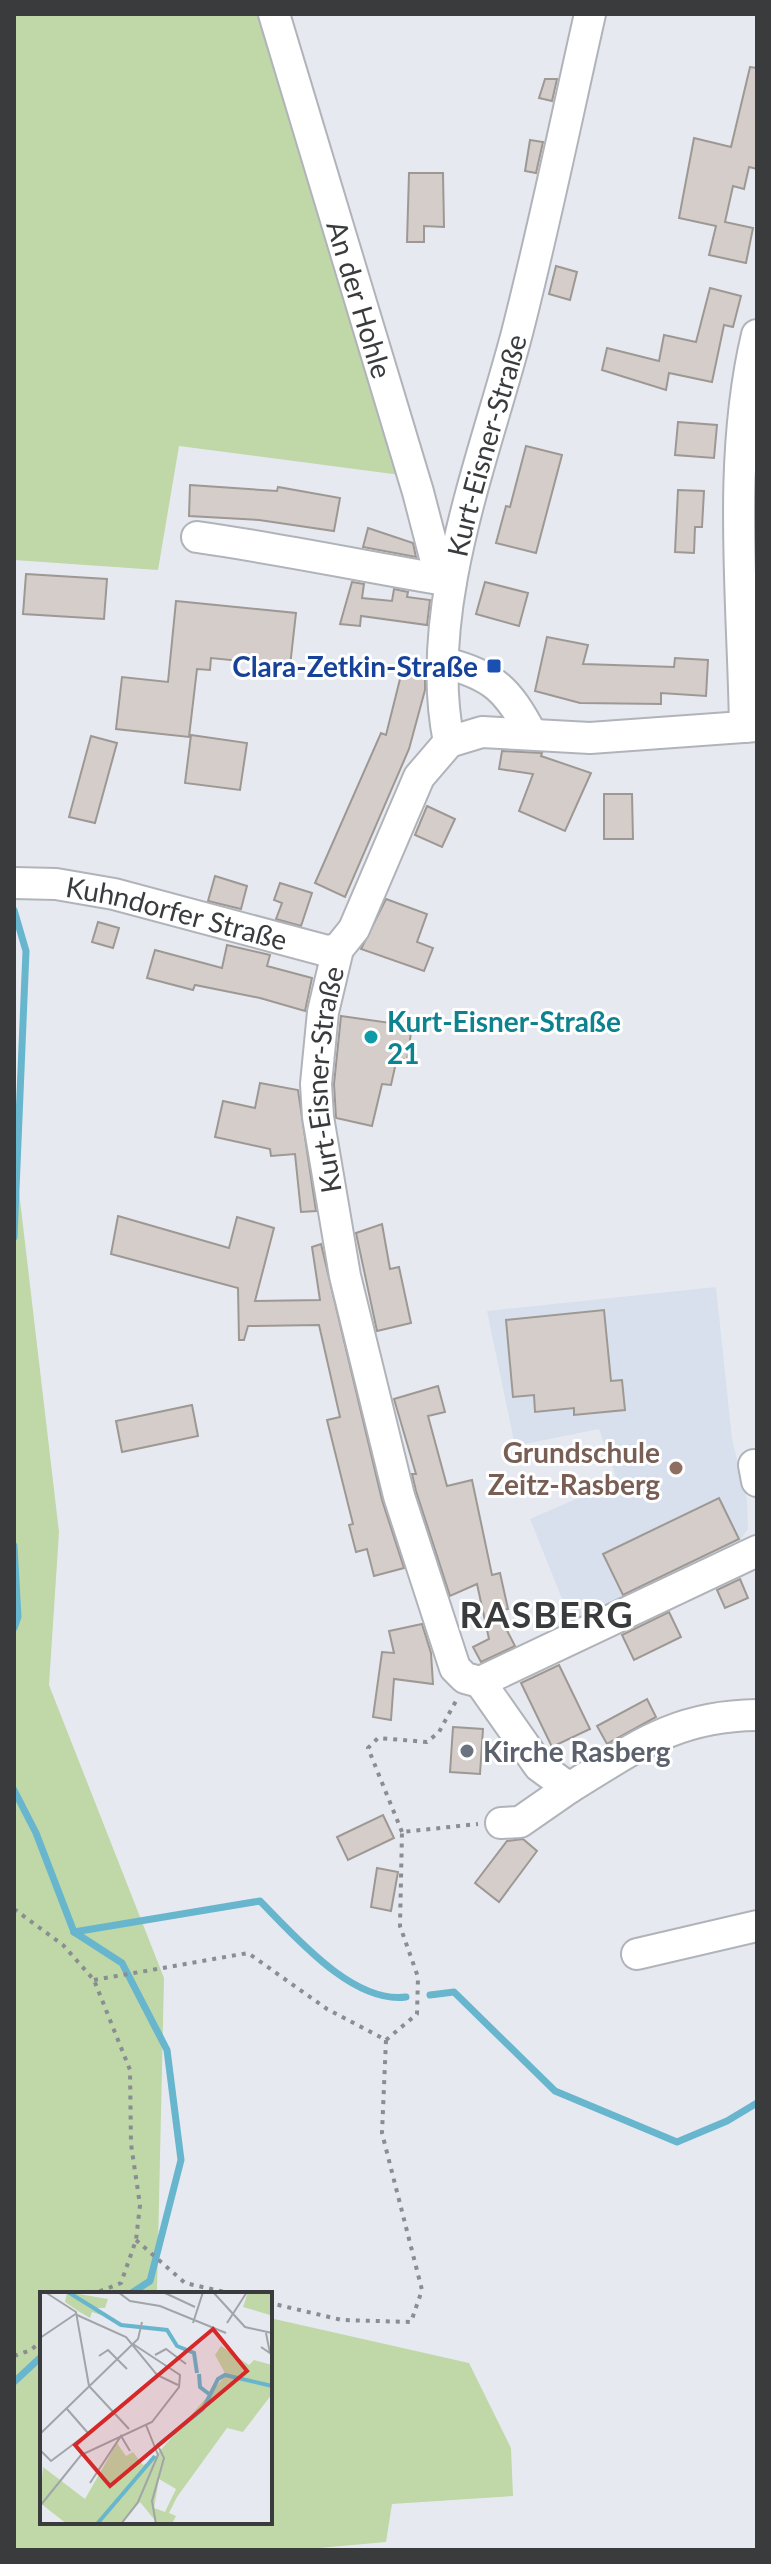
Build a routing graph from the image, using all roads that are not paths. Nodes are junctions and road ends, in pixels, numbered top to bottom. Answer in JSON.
{"nodes":[{"id":1,"x":274,"y":14,"type":"edge"},
{"id":2,"x":590,"y":14,"type":"edge"},
{"id":3,"x":757,"y":335,"type":"edge"},
{"id":4,"x":197,"y":537,"type":"dead end"},
{"id":5,"x":451,"y":581,"type":"junction"},
{"id":6,"x":445,"y":663,"type":"junction"},
{"id":7,"x":751,"y":726,"type":"edge"},
{"id":8,"x":531,"y":733,"type":"junction"},
{"id":9,"x":449,"y":742,"type":"junction"},
{"id":10,"x":17,"y":883,"type":"edge"},
{"id":11,"x":338,"y":949,"type":"junction"},
{"id":12,"x":757,"y":1551,"type":"edge"},
{"id":13,"x":480,"y":1682,"type":"junction"},
{"id":14,"x":757,"y":1715,"type":"edge"},
{"id":15,"x":569,"y":1788,"type":"junction"},
{"id":16,"x":501,"y":1823,"type":"road end"},
{"id":17,"x":757,"y":1926,"type":"edge"},
{"id":18,"x":637,"y":1954,"type":"dead end"}],
"edges":[{"from":1,"to":5,"type":"street","name":"An der Hohle"},
{"from":2,"to":5,"type":"street","name":"Kurt-Eisner-Straße"},
{"from":3,"to":7,"type":"street"},
{"from":4,"to":5,"type":"street"},
{"from":5,"to":6,"type":"street","name":"Kurt-Eisner-Straße"},
{"from":6,"to":8,"type":"street"},
{"from":6,"to":9,"type":"street","name":"Kurt-Eisner-Straße"},
{"from":7,"to":8,"type":"street"},
{"from":8,"to":9,"type":"street"},
{"from":9,"to":11,"type":"street","name":"Kurt-Eisner-Straße"},
{"from":10,"to":11,"type":"street","name":"Kuhndorfer Straße"},
{"from":11,"to":13,"type":"street","name":"Kurt-Eisner-Straße"},
{"from":12,"to":13,"type":"street"},
{"from":13,"to":15,"type":"street","name":"Kurt-Eisner-Straße"},
{"from":14,"to":15,"type":"street"},
{"from":15,"to":16,"type":"street"},
{"from":17,"to":18,"type":"street"}]}
